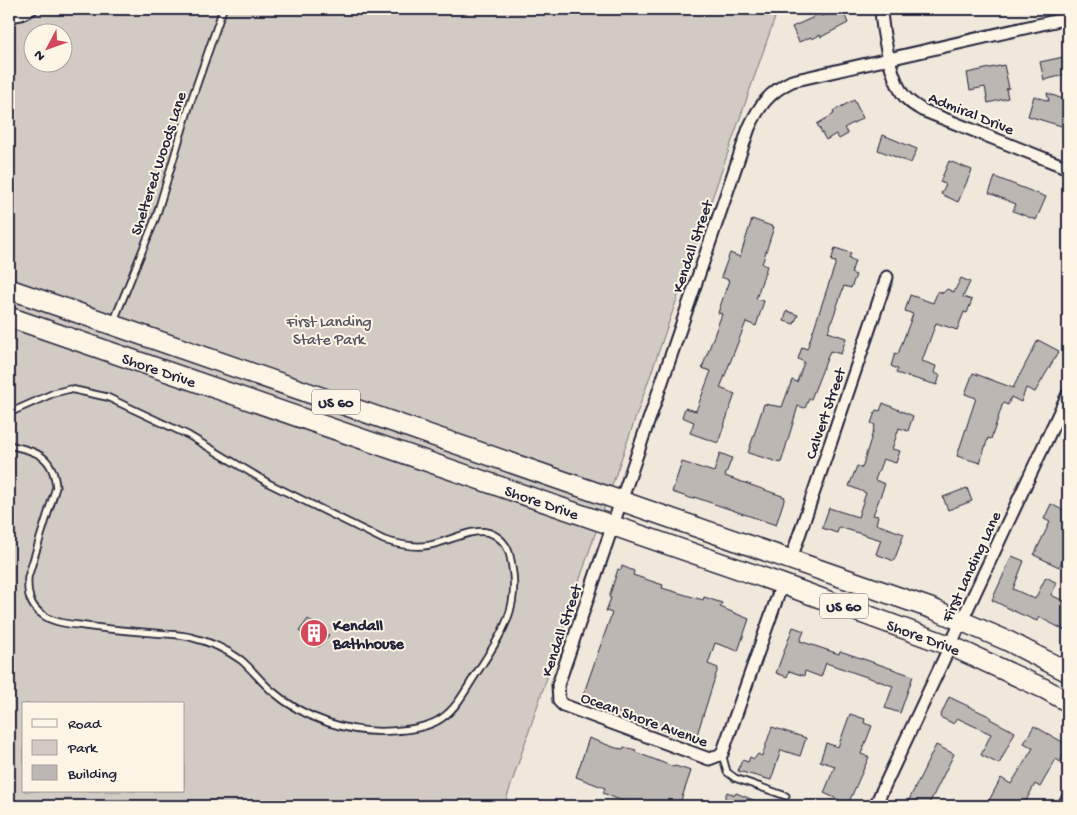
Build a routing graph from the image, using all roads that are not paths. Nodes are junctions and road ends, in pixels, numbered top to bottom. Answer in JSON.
{"nodes":[{"id":1,"x":31,"y":9,"type":"edge"},
{"id":2,"x":224,"y":9,"type":"edge"},
{"id":3,"x":881,"y":9,"type":"edge"},
{"id":4,"x":9,"y":16,"type":"edge"},
{"id":5,"x":1068,"y":18,"type":"edge"},
{"id":6,"x":890,"y":58,"type":"junction"},
{"id":7,"x":1068,"y":168,"type":"edge"},
{"id":8,"x":887,"y":277,"type":"dead end"},
{"id":9,"x":9,"y":289,"type":"edge"},
{"id":10,"x":9,"y":317,"type":"edge"},
{"id":11,"x":113,"y":324,"type":"junction"},
{"id":12,"x":1068,"y":394,"type":"edge"},
{"id":13,"x":9,"y":413,"type":"edge"},
{"id":14,"x":9,"y":445,"type":"edge"},
{"id":15,"x":620,"y":500,"type":"junction"},
{"id":16,"x":613,"y":526,"type":"junction"},
{"id":17,"x":791,"y":559,"type":"junction"},
{"id":18,"x":782,"y":584,"type":"junction"},
{"id":19,"x":962,"y":622,"type":"junction"},
{"id":20,"x":951,"y":646,"type":"junction"},
{"id":21,"x":1068,"y":672,"type":"edge"},
{"id":22,"x":1068,"y":702,"type":"edge"},
{"id":23,"x":563,"y":706,"type":"joint"},
{"id":24,"x":722,"y":754,"type":"junction"},
{"id":25,"x":786,"y":796,"type":"dead end"},
{"id":26,"x":1068,"y":798,"type":"edge"},
{"id":27,"x":875,"y":806,"type":"edge"},
{"id":28,"x":1063,"y":806,"type":"edge"}],
"edges":[{"from":1,"to":4,"type":"street"},
{"from":2,"to":11,"type":"lane","name":"Sheltered Woods Lane"},
{"from":3,"to":6,"type":"street","name":"Admiral Drive"},
{"from":5,"to":6,"type":"street","name":"Kendall Street"},
{"from":6,"to":7,"type":"street","name":"Admiral Drive"},
{"from":6,"to":15,"type":"street","name":"Kendall Street"},
{"from":8,"to":17,"type":"street","name":"Calvert Street"},
{"from":9,"to":11,"type":"highway","name":"Shore Drive","number":"US 60"},
{"from":10,"to":16,"type":"highway","name":"Shore Drive","number":"US 60"},
{"from":11,"to":15,"type":"highway","name":"Shore Drive","number":"US 60"},
{"from":12,"to":19,"type":"street","name":"First Landing Lane"},
{"from":13,"to":14,"type":"lane"},
{"from":15,"to":16,"type":"street","name":"Kendall Street"},
{"from":15,"to":17,"type":"highway","name":"Shore Drive","number":"US 60"},
{"from":16,"to":18,"type":"highway","name":"Shore Drive","number":"US 60"},
{"from":16,"to":23,"type":"street","name":"Kendall Street"},
{"from":17,"to":19,"type":"highway","name":"Shore Drive","number":"US 60"},
{"from":18,"to":20,"type":"highway","name":"Shore Drive","number":"US 60"},
{"from":18,"to":24,"type":"street"},
{"from":19,"to":20,"type":"street","name":"First Landing Lane"},
{"from":19,"to":21,"type":"highway","name":"Shore Drive","number":"US 60"},
{"from":20,"to":22,"type":"highway","name":"Shore Drive","number":"US 60"},
{"from":20,"to":27,"type":"street","name":"First Landing Lane"},
{"from":23,"to":24,"type":"street","name":"Ocean Shore Avenue"},
{"from":24,"to":25,"type":"lane","name":"Ocean Shore Avenue"},
{"from":26,"to":28,"type":"street"}]}
